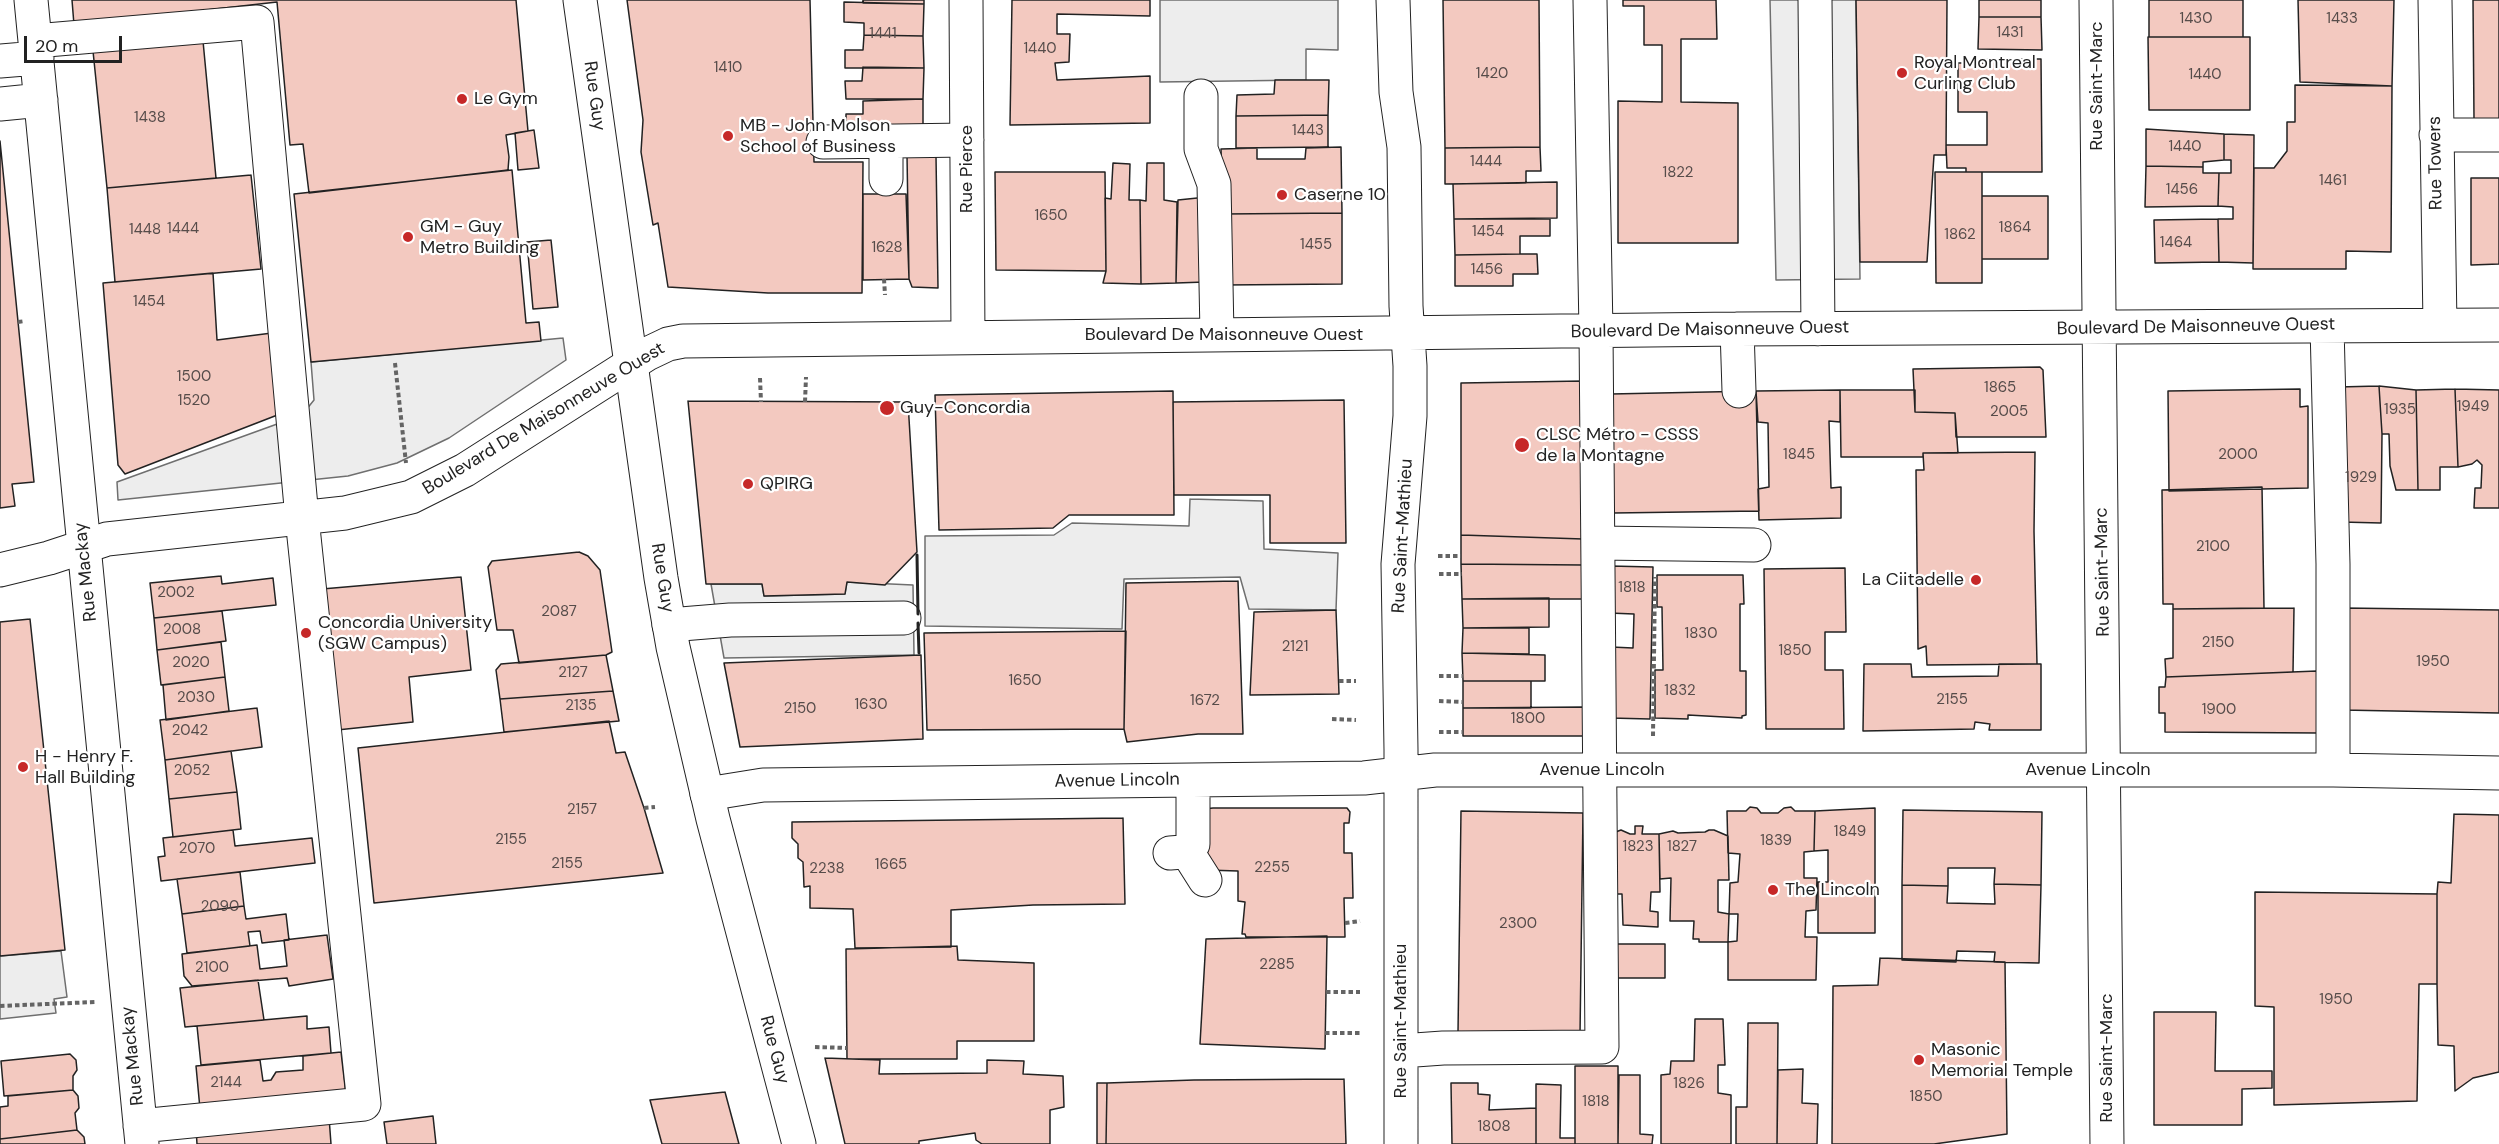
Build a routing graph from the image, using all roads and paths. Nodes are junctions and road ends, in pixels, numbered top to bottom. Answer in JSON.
{"nodes":[{"id":1,"x":31,"y":0,"type":"edge"},
{"id":2,"x":580,"y":0,"type":"edge"},
{"id":3,"x":966,"y":0,"type":"edge"},
{"id":4,"x":1393,"y":0,"type":"edge"},
{"id":5,"x":1590,"y":0,"type":"edge"},
{"id":6,"x":1815,"y":0,"type":"edge"},
{"id":7,"x":2096,"y":0,"type":"edge"},
{"id":8,"x":2434,"y":0,"type":"edge"},
{"id":9,"x":36,"y":50,"type":"junction"},
{"id":10,"x":0,"y":61,"type":"edge"},
{"id":11,"x":1201,"y":96,"type":"dead end"},
{"id":12,"x":41,"y":100,"type":"junction"},
{"id":13,"x":0,"y":104,"type":"edge"},
{"id":14,"x":2436,"y":135,"type":"junction"},
{"id":15,"x":2499,"y":135,"type":"edge"},
{"id":16,"x":967,"y":140,"type":"junction"},
{"id":17,"x":886,"y":141,"type":"junction"},
{"id":18,"x":823,"y":142,"type":"dead end"},
{"id":19,"x":1384,"y":177,"type":"dead end"},
{"id":20,"x":886,"y":179,"type":"dead end"},
{"id":21,"x":884,"y":279,"type":"dead end"},
{"id":22,"x":885,"y":295,"type":"dead end"},
{"id":23,"x":25,"y":321,"type":"dead end"},
{"id":24,"x":18,"y":322,"type":"dead end"},
{"id":25,"x":2440,"y":325,"type":"junction"},
{"id":26,"x":2499,"y":325,"type":"edge"},
{"id":27,"x":2327,"y":326,"type":"junction"},
{"id":28,"x":2100,"y":327,"type":"junction"},
{"id":29,"x":1737,"y":329,"type":"junction"},
{"id":30,"x":1818,"y":329,"type":"junction"},
{"id":31,"x":1596,"y":331,"type":"junction"},
{"id":32,"x":1217,"y":334,"type":"junction"},
{"id":33,"x":1408,"y":334,"type":"junction"},
{"id":34,"x":968,"y":337,"type":"junction"},
{"id":35,"x":395,"y":363,"type":"dead end"},
{"id":36,"x":632,"y":364,"type":"junction"},
{"id":37,"x":806,"y":377,"type":"dead end"},
{"id":38,"x":760,"y":378,"type":"dead end"},
{"id":39,"x":1739,"y":391,"type":"dead end"},
{"id":40,"x":761,"y":402,"type":"dead end"},
{"id":41,"x":805,"y":402,"type":"dead end"},
{"id":42,"x":408,"y":467,"type":"dead end"},
{"id":43,"x":302,"y":518,"type":"junction"},
{"id":44,"x":1598,"y":543,"type":"junction"},
{"id":45,"x":1754,"y":545,"type":"dead end"},
{"id":46,"x":83,"y":546,"type":"junction"},
{"id":47,"x":1438,"y":556,"type":"dead end"},
{"id":48,"x":1461,"y":556,"type":"dead end"},
{"id":49,"x":0,"y":570,"type":"edge"},
{"id":50,"x":1438,"y":574,"type":"dead end"},
{"id":51,"x":1462,"y":574,"type":"dead end"},
{"id":52,"x":1655,"y":580,"type":"dead end"},
{"id":53,"x":904,"y":618,"type":"dead end"},
{"id":54,"x":669,"y":625,"type":"junction"},
{"id":55,"x":1439,"y":676,"type":"dead end"},
{"id":56,"x":1463,"y":676,"type":"dead end"},
{"id":57,"x":1339,"y":681,"type":"dead end"},
{"id":58,"x":1356,"y":681,"type":"dead end"},
{"id":59,"x":1439,"y":701,"type":"dead end"},
{"id":60,"x":1463,"y":702,"type":"dead end"},
{"id":61,"x":1332,"y":719,"type":"dead end"},
{"id":62,"x":1356,"y":720,"type":"dead end"},
{"id":63,"x":1439,"y":732,"type":"dead end"},
{"id":64,"x":1463,"y":732,"type":"dead end"},
{"id":65,"x":1653,"y":736,"type":"dead end"},
{"id":66,"x":1600,"y":770,"type":"junction"},
{"id":67,"x":2105,"y":770,"type":"junction"},
{"id":68,"x":2333,"y":770,"type":"junction"},
{"id":69,"x":1401,"y":773,"type":"junction"},
{"id":70,"x":2499,"y":773,"type":"edge"},
{"id":71,"x":1193,"y":780,"type":"junction"},
{"id":72,"x":707,"y":794,"type":"junction"},
{"id":73,"x":655,"y":807,"type":"dead end"},
{"id":74,"x":644,"y":808,"type":"dead end"},
{"id":75,"x":1205,"y":880,"type":"dead end"},
{"id":76,"x":1360,"y":921,"type":"dead end"},
{"id":77,"x":1345,"y":923,"type":"dead end"},
{"id":78,"x":1326,"y":992,"type":"dead end"},
{"id":79,"x":1360,"y":992,"type":"dead end"},
{"id":80,"x":92,"y":1003,"type":"dead end"},
{"id":81,"x":0,"y":1006,"type":"edge"},
{"id":82,"x":1326,"y":1033,"type":"dead end"},
{"id":83,"x":1360,"y":1033,"type":"dead end"},
{"id":84,"x":815,"y":1047,"type":"dead end"},
{"id":85,"x":847,"y":1048,"type":"dead end"},
{"id":86,"x":1401,"y":1051,"type":"junction"},
{"id":87,"x":141,"y":1135,"type":"edge"},
{"id":88,"x":799,"y":1144,"type":"edge"},
{"id":89,"x":1401,"y":1144,"type":"edge"},
{"id":90,"x":2107,"y":1144,"type":"edge"}],
"edges":[{"from":1,"to":9,"type":"street","name":"Rue Mackay"},
{"from":2,"to":36,"type":"street","name":"Rue Guy"},
{"from":3,"to":16,"type":"street","name":"Rue Pierce"},
{"from":4,"to":33,"type":"street","name":"Rue Saint-Mathieu"},
{"from":5,"to":31,"type":"street"},
{"from":6,"to":30,"type":"street"},
{"from":7,"to":28,"type":"street","name":"Rue Saint-Marc"},
{"from":8,"to":14,"type":"street","name":"Rue Towers"},
{"from":9,"to":10,"type":"street"},
{"from":9,"to":12,"type":"street","name":"Rue Mackay"},
{"from":9,"to":43,"type":"street"},
{"from":11,"to":32,"type":"street"},
{"from":12,"to":13,"type":"street"},
{"from":12,"to":46,"type":"street","name":"Rue Mackay"},
{"from":14,"to":15,"type":"street"},
{"from":14,"to":25,"type":"street","name":"Rue Towers"},
{"from":16,"to":17,"type":"street"},
{"from":16,"to":34,"type":"street","name":"Rue Pierce"},
{"from":17,"to":18,"type":"street"},
{"from":17,"to":20,"type":"street"},
{"from":19,"to":33,"type":"street"},
{"from":21,"to":22,"type":"path"},
{"from":23,"to":24,"type":"path"},
{"from":25,"to":26,"type":"street","name":"Boulevard De Maisonneuve Ouest"},
{"from":25,"to":27,"type":"street","name":"Boulevard De Maisonneuve Ouest"},
{"from":27,"to":28,"type":"street","name":"Boulevard De Maisonneuve Ouest"},
{"from":27,"to":68,"type":"street"},
{"from":28,"to":30,"type":"street","name":"Boulevard De Maisonneuve Ouest"},
{"from":28,"to":67,"type":"street","name":"Rue Saint-Marc"},
{"from":29,"to":30,"type":"street","name":"Boulevard De Maisonneuve Ouest"},
{"from":29,"to":31,"type":"street","name":"Boulevard De Maisonneuve Ouest"},
{"from":29,"to":39,"type":"street"},
{"from":31,"to":33,"type":"street","name":"Boulevard De Maisonneuve Ouest"},
{"from":31,"to":44,"type":"street"},
{"from":32,"to":33,"type":"street","name":"Boulevard De Maisonneuve Ouest"},
{"from":32,"to":34,"type":"street","name":"Boulevard De Maisonneuve Ouest"},
{"from":33,"to":69,"type":"street","name":"Rue Saint-Mathieu"},
{"from":34,"to":36,"type":"street","name":"Boulevard De Maisonneuve Ouest"},
{"from":35,"to":42,"type":"path"},
{"from":36,"to":43,"type":"street","name":"Boulevard De Maisonneuve Ouest"},
{"from":36,"to":54,"type":"street","name":"Rue Guy"},
{"from":37,"to":41,"type":"path"},
{"from":38,"to":40,"type":"path"},
{"from":43,"to":46,"type":"street","name":"Boulevard De Maisonneuve Ouest"},
{"from":43,"to":87,"type":"street"},
{"from":44,"to":45,"type":"street"},
{"from":44,"to":66,"type":"street"},
{"from":46,"to":49,"type":"street","name":"Boulevard De Maisonneuve Ouest"},
{"from":46,"to":87,"type":"street","name":"Rue Mackay"},
{"from":47,"to":48,"type":"path"},
{"from":50,"to":51,"type":"path"},
{"from":52,"to":65,"type":"path"},
{"from":53,"to":54,"type":"street"},
{"from":54,"to":72,"type":"street","name":"Rue Guy"},
{"from":55,"to":56,"type":"path"},
{"from":57,"to":58,"type":"path"},
{"from":59,"to":60,"type":"path"},
{"from":61,"to":62,"type":"path"},
{"from":63,"to":64,"type":"path"},
{"from":66,"to":67,"type":"street","name":"Avenue Lincoln"},
{"from":66,"to":69,"type":"street","name":"Avenue Lincoln"},
{"from":66,"to":86,"type":"street"},
{"from":67,"to":68,"type":"street","name":"Avenue Lincoln"},
{"from":67,"to":90,"type":"street","name":"Rue Saint-Marc"},
{"from":68,"to":70,"type":"street","name":"Avenue Lincoln"},
{"from":69,"to":71,"type":"street","name":"Avenue Lincoln"},
{"from":69,"to":86,"type":"street","name":"Rue Saint-Mathieu"},
{"from":71,"to":72,"type":"street","name":"Avenue Lincoln"},
{"from":71,"to":75,"type":"street"},
{"from":72,"to":88,"type":"street","name":"Rue Guy"},
{"from":73,"to":74,"type":"path"},
{"from":76,"to":77,"type":"path"},
{"from":78,"to":79,"type":"path"},
{"from":80,"to":81,"type":"path"},
{"from":82,"to":83,"type":"path"},
{"from":84,"to":85,"type":"path"},
{"from":86,"to":89,"type":"street","name":"Rue Saint-Mathieu"}]}
